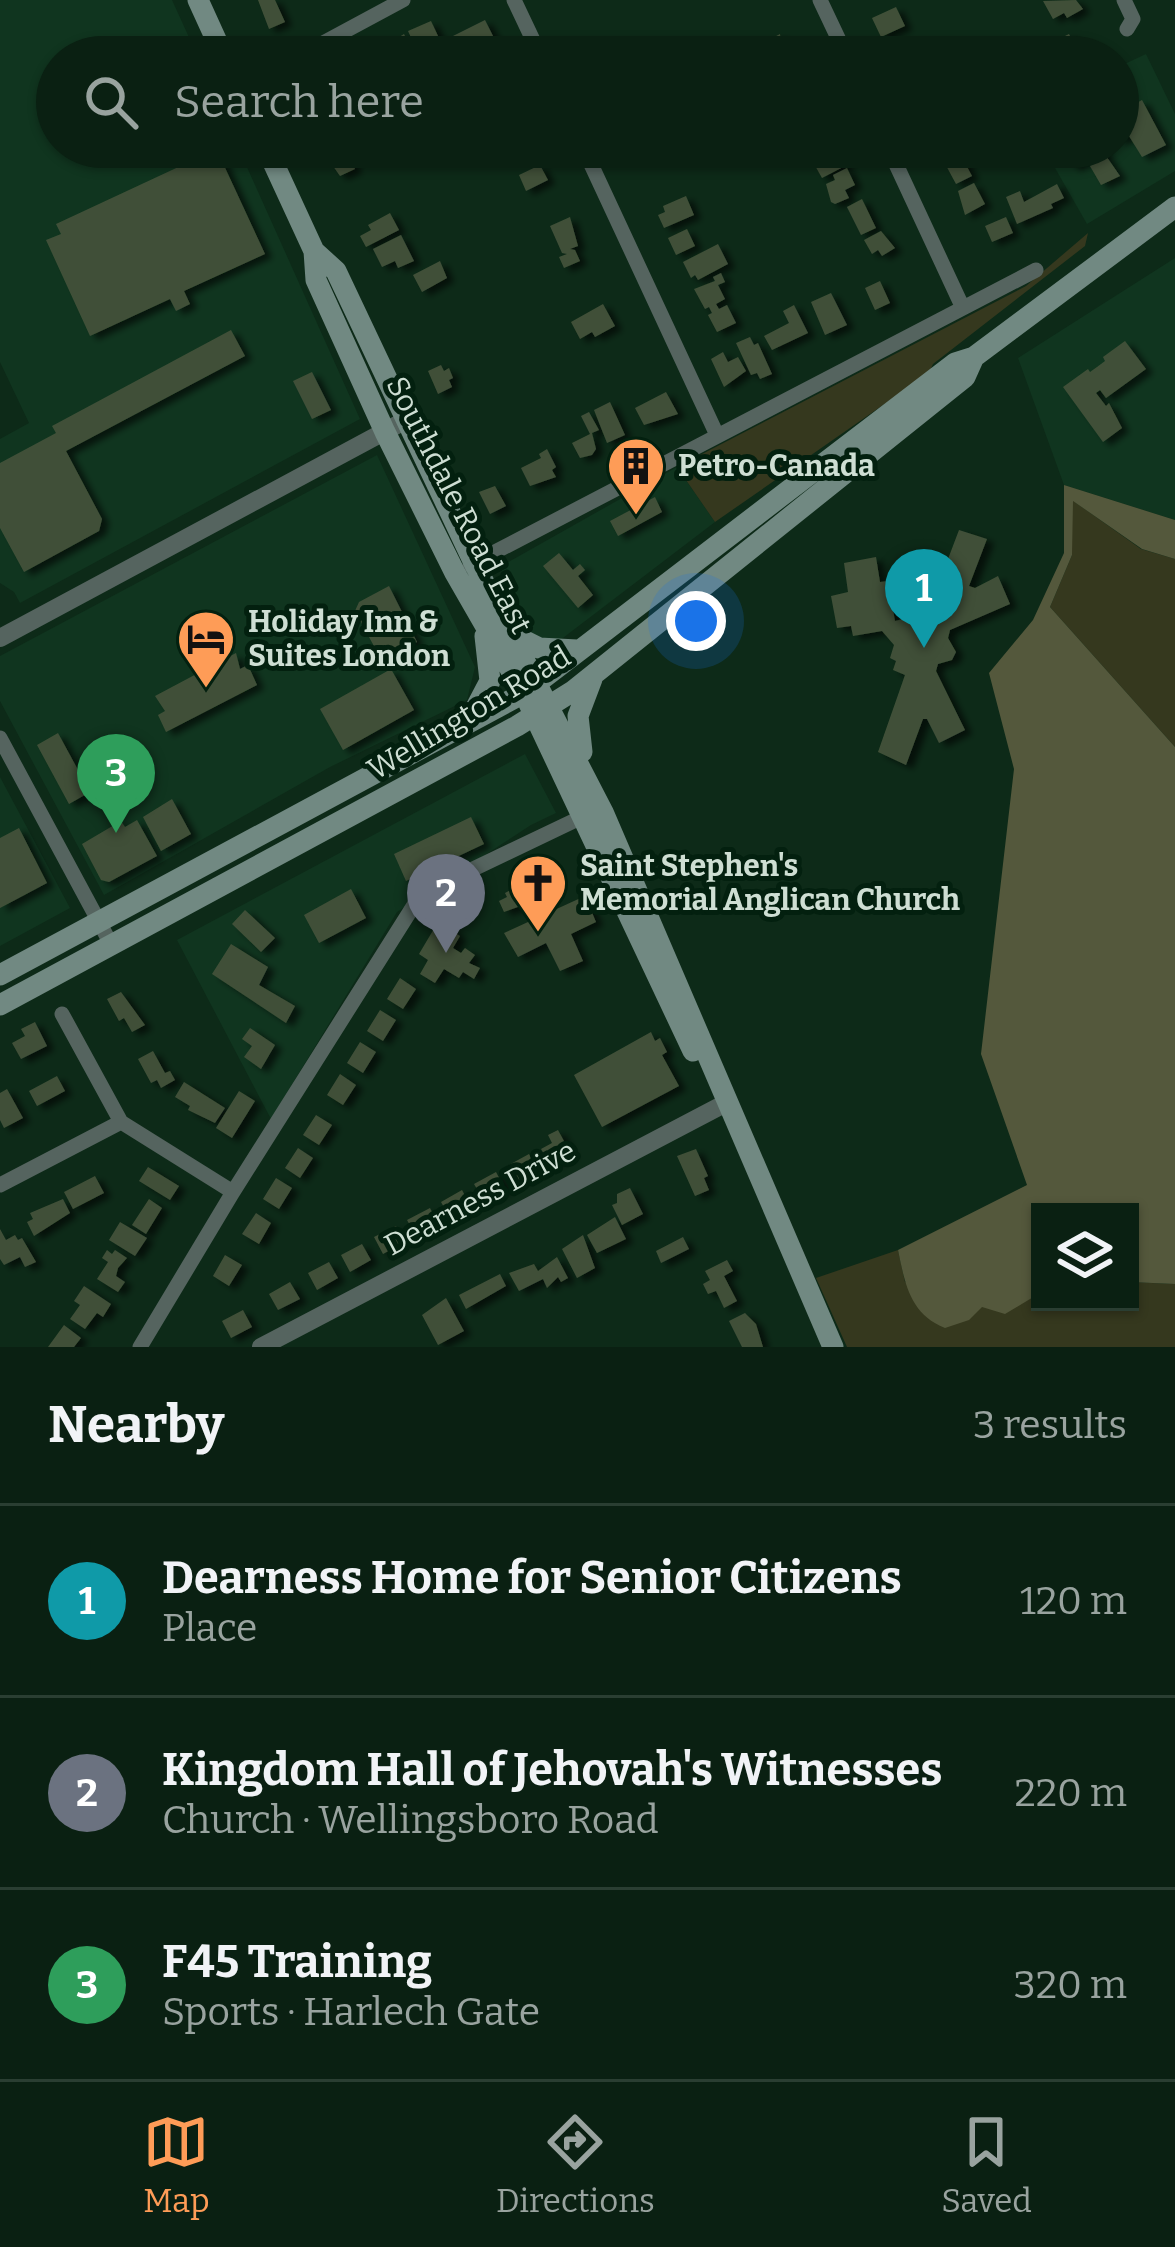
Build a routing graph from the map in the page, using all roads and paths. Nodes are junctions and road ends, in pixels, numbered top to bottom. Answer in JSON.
{"nodes":[{"id":1,"x":198,"y":0,"type":"edge"},
{"id":2,"x":403,"y":0,"type":"edge"},
{"id":3,"x":514,"y":0,"type":"edge"},
{"id":4,"x":820,"y":0,"type":"edge"},
{"id":5,"x":1124,"y":0,"type":"edge"},
{"id":6,"x":1127,"y":29,"type":"dead end"},
{"id":7,"x":214,"y":36,"type":"edge"},
{"id":8,"x":335,"y":36,"type":"edge"},
{"id":9,"x":531,"y":36,"type":"edge"},
{"id":10,"x":837,"y":36,"type":"edge"},
{"id":11,"x":276,"y":168,"type":"edge"},
{"id":12,"x":593,"y":168,"type":"edge"},
{"id":13,"x":899,"y":168,"type":"edge"},
{"id":14,"x":1175,"y":207,"type":"edge"},
{"id":15,"x":314,"y":251,"type":"junction"},
{"id":16,"x":1036,"y":270,"type":"dead end"},
{"id":17,"x":962,"y":306,"type":"junction"},
{"id":18,"x":974,"y":357,"type":"junction"},
{"id":19,"x":406,"y":420,"type":"junction"},
{"id":20,"x":386,"y":431,"type":"junction"},
{"id":21,"x":717,"y":435,"type":"junction"},
{"id":22,"x":465,"y":568,"type":"junction"},
{"id":23,"x":482,"y":619,"type":"junction"},
{"id":24,"x":512,"y":633,"type":"junction"},
{"id":25,"x":0,"y":638,"type":"edge"},
{"id":26,"x":577,"y":650,"type":"junction"},
{"id":27,"x":596,"y":673,"type":"junction"},
{"id":28,"x":531,"y":688,"type":"junction"},
{"id":29,"x":542,"y":710,"type":"junction"},
{"id":30,"x":466,"y":724,"type":"junction"},
{"id":31,"x":0,"y":738,"type":"edge"},
{"id":32,"x":586,"y":776,"type":"junction"},
{"id":33,"x":582,"y":817,"type":"junction"},
{"id":34,"x":187,"y":876,"type":"junction"},
{"id":35,"x":198,"y":898,"type":"junction"},
{"id":36,"x":99,"y":922,"type":"junction"},
{"id":37,"x":112,"y":946,"type":"junction"},
{"id":38,"x":0,"y":975,"type":"edge"},
{"id":39,"x":0,"y":1005,"type":"edge"},
{"id":40,"x":62,"y":1014,"type":"dead end"},
{"id":41,"x":726,"y":1103,"type":"junction"},
{"id":42,"x":121,"y":1122,"type":"junction"},
{"id":43,"x":0,"y":1185,"type":"edge"},
{"id":44,"x":233,"y":1192,"type":"junction"},
{"id":45,"x":831,"y":1346,"type":"edge"},
{"id":46,"x":140,"y":1347,"type":"edge"},
{"id":47,"x":261,"y":1347,"type":"edge"}],
"edges":[{"from":1,"to":7,"type":"main road"},
{"from":2,"to":8,"type":"street"},
{"from":3,"to":9,"type":"street"},
{"from":4,"to":10,"type":"street"},
{"from":5,"to":6,"type":"street"},
{"from":11,"to":15,"type":"main road","name":"Southdale Road East"},
{"from":12,"to":21,"type":"street"},
{"from":13,"to":17,"type":"street"},
{"from":14,"to":18,"type":"main road","name":"Wellington Road"},
{"from":15,"to":19,"type":"main road","name":"Southdale Road East"},
{"from":15,"to":20,"type":"main road","name":"Southdale Road East"},
{"from":16,"to":17,"type":"street"},
{"from":17,"to":21,"type":"street"},
{"from":18,"to":26,"type":"main road","name":"Wellington Road"},
{"from":18,"to":27,"type":"main road","name":"Wellington Road"},
{"from":19,"to":20,"type":"street"},
{"from":19,"to":22,"type":"main road","name":"Southdale Road East"},
{"from":20,"to":22,"type":"main road","name":"Southdale Road East"},
{"from":20,"to":25,"type":"street"},
{"from":21,"to":22,"type":"street"},
{"from":22,"to":23,"type":"main road","name":"Southdale Road East"},
{"from":22,"to":24,"type":"main road","name":"Southdale Road East"},
{"from":23,"to":28,"type":"main road","name":"Southdale Road East"},
{"from":23,"to":30,"type":"main road"},
{"from":24,"to":26,"type":"main road"},
{"from":24,"to":28,"type":"main road","name":"Southdale Road East"},
{"from":26,"to":28,"type":"main road","name":"Wellington Road"},
{"from":27,"to":29,"type":"main road","name":"Wellington Road"},
{"from":27,"to":32,"type":"main road"},
{"from":28,"to":29,"type":"main road","name":"Southdale Road East"},
{"from":28,"to":30,"type":"main road","name":"Wellington Road"},
{"from":29,"to":32,"type":"main road","name":"Southdale Road East"},
{"from":29,"to":33,"type":"main road","name":"Southdale Road East"},
{"from":29,"to":35,"type":"main road","name":"Wellington Road"},
{"from":30,"to":34,"type":"main road","name":"Wellington Road"},
{"from":31,"to":36,"type":"street"},
{"from":32,"to":41,"type":"main road","name":"Southdale Road East"},
{"from":33,"to":41,"type":"main road","name":"Southdale Road East"},
{"from":33,"to":44,"type":"street"},
{"from":34,"to":35,"type":"main road"},
{"from":34,"to":36,"type":"main road","name":"Wellington Road"},
{"from":35,"to":37,"type":"main road","name":"Wellington Road"},
{"from":36,"to":37,"type":"street"},
{"from":36,"to":38,"type":"main road","name":"Wellington Road"},
{"from":37,"to":39,"type":"main road","name":"Wellington Road"},
{"from":40,"to":42,"type":"street"},
{"from":41,"to":45,"type":"main road","name":"Southdale Road East"},
{"from":41,"to":47,"type":"street","name":"Dearness Drive"},
{"from":42,"to":43,"type":"street"},
{"from":42,"to":44,"type":"street"},
{"from":44,"to":46,"type":"street"}]}
